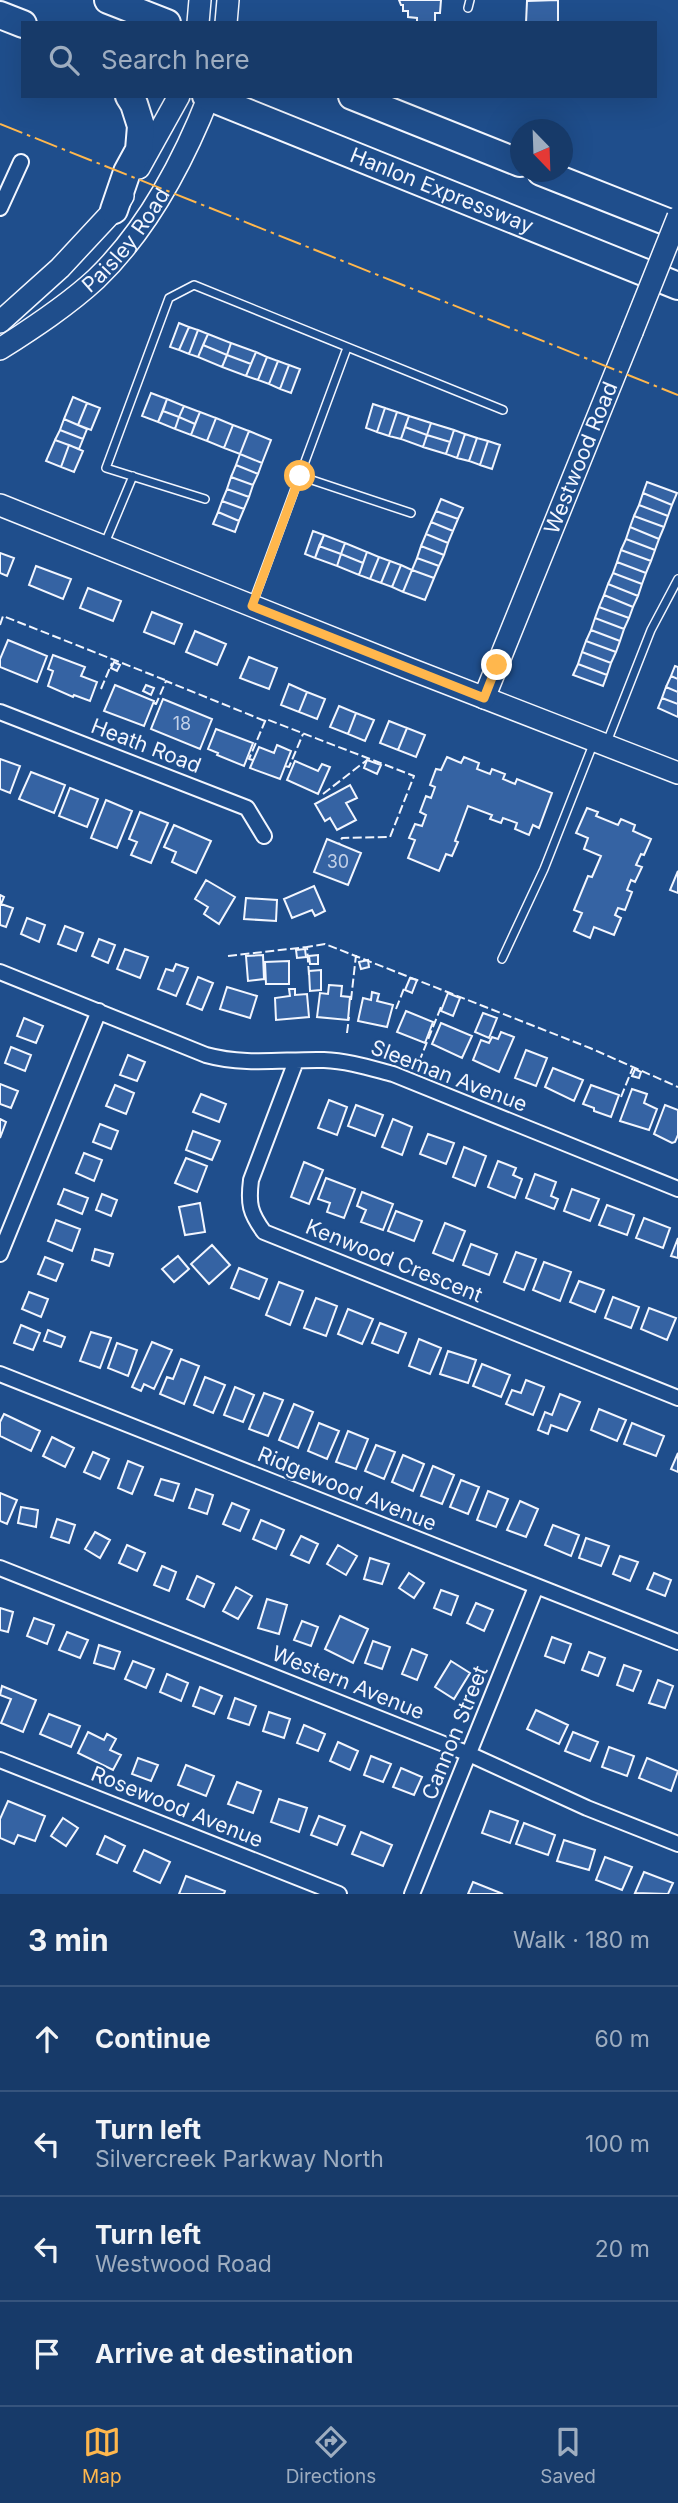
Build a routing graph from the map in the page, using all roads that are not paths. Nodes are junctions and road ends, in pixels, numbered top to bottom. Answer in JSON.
{"nodes":[{"id":1,"x":108,"y":0,"type":"edge"},
{"id":2,"x":200,"y":0,"type":"edge"},
{"id":3,"x":228,"y":0,"type":"edge"},
{"id":4,"x":0,"y":15,"type":"edge"},
{"id":5,"x":162,"y":21,"type":"edge"},
{"id":6,"x":198,"y":21,"type":"edge"},
{"id":7,"x":226,"y":21,"type":"edge"},
{"id":8,"x":21,"y":23,"type":"edge"},
{"id":9,"x":130,"y":98,"type":"edge"},
{"id":10,"x":178,"y":98,"type":"edge"},
{"id":11,"x":208,"y":98,"type":"edge"},
{"id":12,"x":210,"y":98,"type":"edge"},
{"id":13,"x":357,"y":98,"type":"edge"},
{"id":14,"x":510,"y":159,"type":"edge"},
{"id":15,"x":21,"y":162,"type":"dead end"},
{"id":16,"x":566,"y":182,"type":"edge"},
{"id":17,"x":0,"y":208,"type":"edge"},
{"id":18,"x":114,"y":210,"type":"junction"},
{"id":19,"x":678,"y":217,"type":"edge"},
{"id":20,"x":678,"y":226,"type":"edge"},
{"id":21,"x":678,"y":286,"type":"edge"},
{"id":22,"x":0,"y":322,"type":"edge"},
{"id":23,"x":347,"y":348,"type":"junction"},
{"id":24,"x":0,"y":349,"type":"edge"},
{"id":25,"x":503,"y":411,"type":"dead end"},
{"id":26,"x":133,"y":476,"type":"junction"},
{"id":27,"x":300,"y":476,"type":"junction"},
{"id":28,"x":205,"y":499,"type":"dead end"},
{"id":29,"x":0,"y":505,"type":"edge"},
{"id":30,"x":411,"y":513,"type":"dead end"},
{"id":31,"x":103,"y":546,"type":"junction"},
{"id":32,"x":678,"y":579,"type":"edge"},
{"id":33,"x":252,"y":606,"type":"junction"},
{"id":34,"x":484,"y":698,"type":"junction"},
{"id":35,"x":0,"y":712,"type":"edge"},
{"id":36,"x":600,"y":744,"type":"junction"},
{"id":37,"x":678,"y":773,"type":"edge"},
{"id":38,"x":264,"y":836,"type":"dead end"},
{"id":39,"x":502,"y":959,"type":"dead end"},
{"id":40,"x":0,"y":972,"type":"edge"},
{"id":41,"x":99,"y":1011,"type":"junction"},
{"id":42,"x":296,"y":1061,"type":"junction"},
{"id":43,"x":678,"y":1189,"type":"edge"},
{"id":44,"x":0,"y":1254,"type":"edge"},
{"id":45,"x":0,"y":1374,"type":"edge"},
{"id":46,"x":678,"y":1398,"type":"edge"},
{"id":47,"x":0,"y":1568,"type":"edge"},
{"id":48,"x":536,"y":1587,"type":"junction"},
{"id":49,"x":678,"y":1642,"type":"edge"},
{"id":50,"x":469,"y":1754,"type":"junction"},
{"id":51,"x":0,"y":1760,"type":"edge"},
{"id":52,"x":678,"y":1844,"type":"edge"},
{"id":53,"x":339,"y":1894,"type":"edge"},
{"id":54,"x":412,"y":1894,"type":"edge"}],
"edges":[{"from":1,"to":5,"type":"highway"},
{"from":2,"to":6,"type":"main road"},
{"from":3,"to":7,"type":"main road"},
{"from":4,"to":8,"type":"highway"},
{"from":9,"to":18,"type":"highway"},
{"from":10,"to":18,"type":"main road","name":"Paisley Road"},
{"from":11,"to":24,"type":"main road","name":"Paisley Road"},
{"from":12,"to":21,"type":"highway","name":"Hanlon Expressway"},
{"from":13,"to":14,"type":"highway"},
{"from":15,"to":17,"type":"street"},
{"from":16,"to":20,"type":"highway"},
{"from":18,"to":22,"type":"main road","name":"Paisley Road"},
{"from":19,"to":34,"type":"main road","name":"Westwood Road","bridge":true},
{"from":23,"to":25,"type":"lane"},
{"from":23,"to":26,"type":"lane"},
{"from":23,"to":27,"type":"lane"},
{"from":26,"to":28,"type":"lane"},
{"from":26,"to":31,"type":"lane"},
{"from":27,"to":30,"type":"lane"},
{"from":27,"to":33,"type":"lane"},
{"from":29,"to":31,"type":"main road"},
{"from":31,"to":33,"type":"main road"},
{"from":32,"to":36,"type":"lane"},
{"from":33,"to":34,"type":"main road"},
{"from":34,"to":36,"type":"main road"},
{"from":35,"to":38,"type":"street","name":"Heath Road"},
{"from":36,"to":37,"type":"main road"},
{"from":36,"to":39,"type":"lane"},
{"from":40,"to":41,"type":"street","name":"Sleeman Avenue"},
{"from":41,"to":42,"type":"street","name":"Sleeman Avenue"},
{"from":41,"to":44,"type":"street"},
{"from":42,"to":43,"type":"street","name":"Sleeman Avenue"},
{"from":42,"to":46,"type":"street","name":"Kenwood Crescent"},
{"from":45,"to":48,"type":"street","name":"Ridgewood Avenue"},
{"from":47,"to":50,"type":"street","name":"Western Avenue"},
{"from":48,"to":49,"type":"street","name":"Ridgewood Avenue"},
{"from":48,"to":50,"type":"street","name":"Cannon Street"},
{"from":50,"to":52,"type":"street","name":"Western Avenue"},
{"from":50,"to":54,"type":"street","name":"Cannon Street"},
{"from":51,"to":53,"type":"street","name":"Rosewood Avenue"}]}
